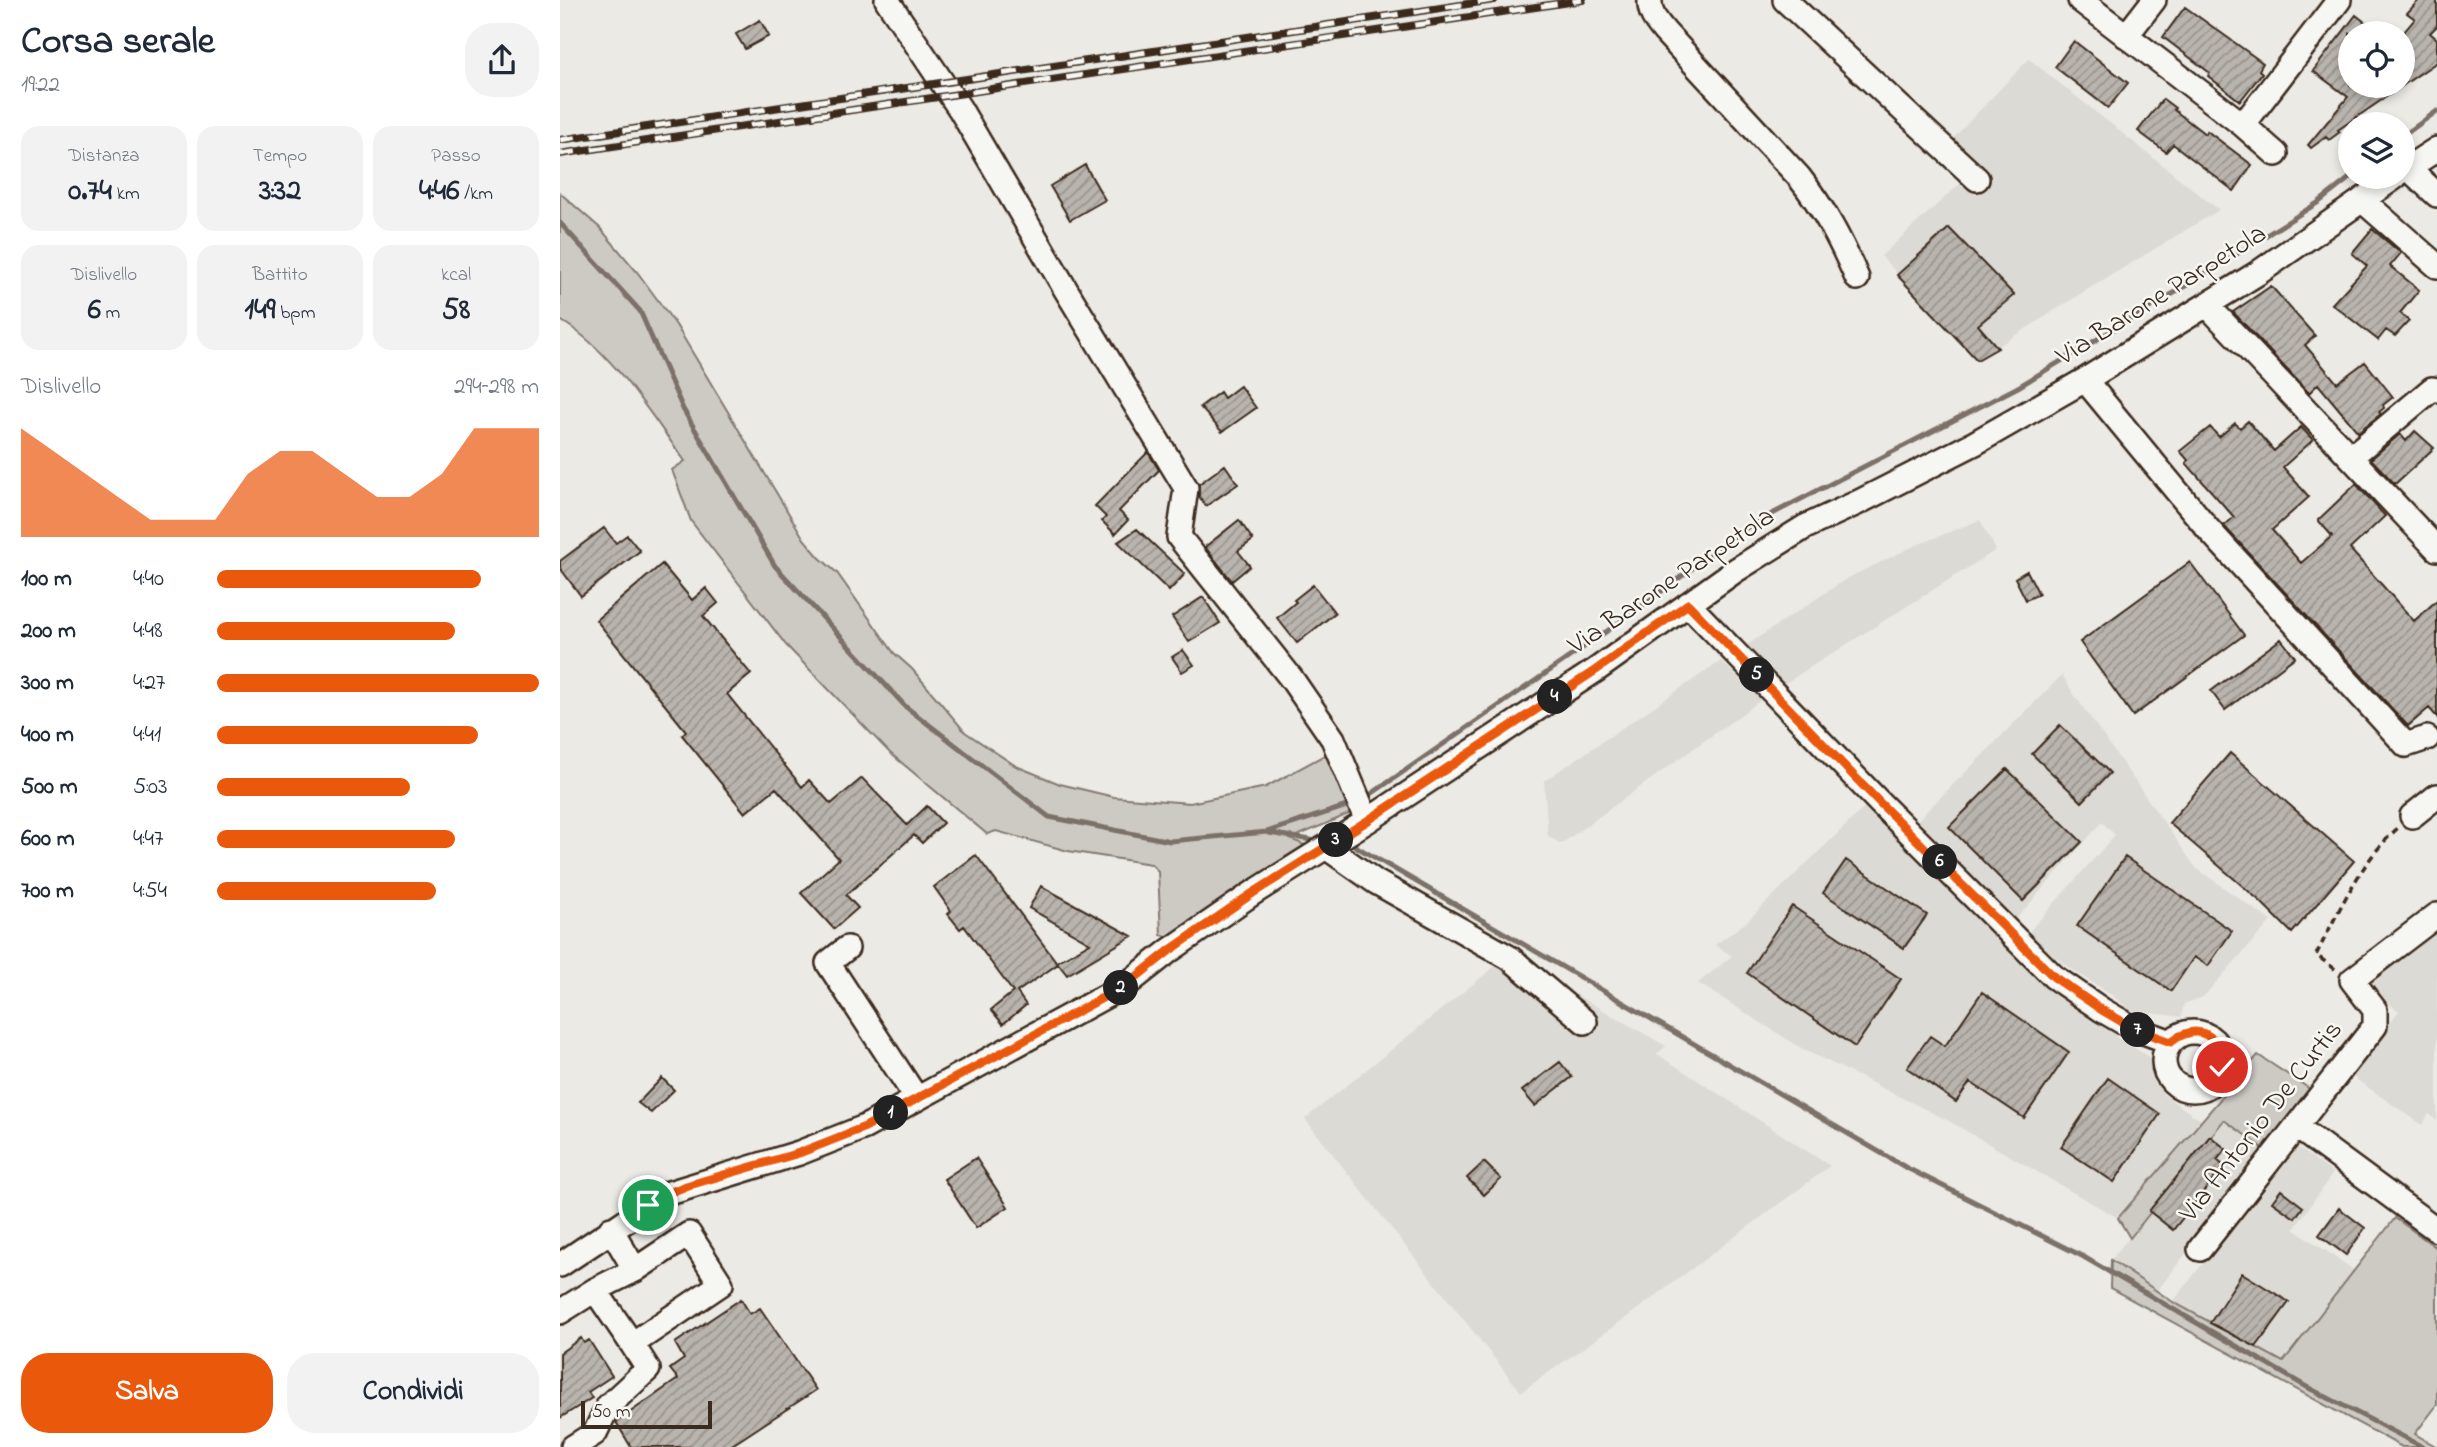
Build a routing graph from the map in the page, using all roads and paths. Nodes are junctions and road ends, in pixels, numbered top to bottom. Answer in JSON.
{"nodes":[{"id":1,"x":887,"y":0,"type":"edge"},
{"id":2,"x":1650,"y":0,"type":"edge"},
{"id":3,"x":1785,"y":0,"type":"edge"},
{"id":4,"x":2080,"y":0,"type":"edge"},
{"id":5,"x":2154,"y":0,"type":"edge"},
{"id":6,"x":2339,"y":0,"type":"edge"},
{"id":7,"x":2126,"y":36,"type":"junction"},
{"id":8,"x":2243,"y":125,"type":"junction"},
{"id":9,"x":2437,"y":149,"type":"edge"},
{"id":10,"x":2276,"y":154,"type":"dead end"},
{"id":11,"x":2415,"y":163,"type":"edge"},
{"id":12,"x":1977,"y":179,"type":"dead end"},
{"id":13,"x":2415,"y":181,"type":"edge"},
{"id":14,"x":2378,"y":189,"type":"edge"},
{"id":15,"x":2437,"y":195,"type":"edge"},
{"id":16,"x":2362,"y":200,"type":"junction"},
{"id":17,"x":2437,"y":266,"type":"edge"},
{"id":18,"x":1857,"y":278,"type":"dead end"},
{"id":19,"x":2207,"y":305,"type":"junction"},
{"id":20,"x":2085,"y":380,"type":"junction"},
{"id":21,"x":2437,"y":390,"type":"edge"},
{"id":22,"x":2351,"y":457,"type":"junction"},
{"id":23,"x":2437,"y":549,"type":"edge"},
{"id":24,"x":1688,"y":604,"type":"junction"},
{"id":25,"x":2427,"y":738,"type":"dead end"},
{"id":26,"x":2437,"y":796,"type":"edge"},
{"id":27,"x":2412,"y":816,"type":"joint"},
{"id":28,"x":1367,"y":821,"type":"junction"},
{"id":29,"x":1326,"y":847,"type":"junction"},
{"id":30,"x":2437,"y":915,"type":"edge"},
{"id":31,"x":847,"y":948,"type":"dead end"},
{"id":32,"x":2352,"y":980,"type":"junction"},
{"id":33,"x":1585,"y":1022,"type":"dead end"},
{"id":34,"x":2171,"y":1042,"type":"dead end"},
{"id":35,"x":917,"y":1099,"type":"junction"},
{"id":36,"x":2297,"y":1128,"type":"junction"},
{"id":37,"x":611,"y":1229,"type":"junction"},
{"id":38,"x":2437,"y":1230,"type":"edge"},
{"id":39,"x":2200,"y":1249,"type":"dead end"},
{"id":40,"x":560,"y":1265,"type":"edge"},
{"id":41,"x":635,"y":1270,"type":"junction"},
{"id":42,"x":595,"y":1290,"type":"junction"},
{"id":43,"x":560,"y":1312,"type":"edge"},
{"id":44,"x":632,"y":1344,"type":"junction"},
{"id":45,"x":600,"y":1440,"type":"edge"},
{"id":46,"x":573,"y":1447,"type":"edge"}],
"edges":[{"from":1,"to":28,"type":"street"},
{"from":2,"to":18,"type":"street"},
{"from":3,"to":12,"type":"street"},
{"from":4,"to":7,"type":"street"},
{"from":5,"to":7,"type":"street"},
{"from":6,"to":8,"type":"street"},
{"from":7,"to":8,"type":"street"},
{"from":8,"to":10,"type":"street"},
{"from":9,"to":11,"type":"street","name":"Via Barone Parpetola"},
{"from":13,"to":15,"type":"street"},
{"from":14,"to":16,"type":"street","name":"Via Barone Parpetola"},
{"from":16,"to":17,"type":"street"},
{"from":16,"to":19,"type":"street","name":"Via Barone Parpetola"},
{"from":19,"to":20,"type":"street","name":"Via Barone Parpetola"},
{"from":19,"to":22,"type":"street"},
{"from":20,"to":24,"type":"street","name":"Via Barone Parpetola"},
{"from":20,"to":25,"type":"street"},
{"from":21,"to":22,"type":"street"},
{"from":22,"to":23,"type":"street"},
{"from":24,"to":28,"type":"street","name":"Via Barone Parpetola"},
{"from":24,"to":34,"type":"street"},
{"from":26,"to":27,"type":"street"},
{"from":27,"to":32,"type":"path"},
{"from":28,"to":29,"type":"street","name":"Via Barone Parpetola"},
{"from":29,"to":33,"type":"street"},
{"from":29,"to":35,"type":"street","name":"Via Barone Parpetola"},
{"from":30,"to":32,"type":"street"},
{"from":31,"to":35,"type":"street"},
{"from":32,"to":36,"type":"street","name":"Via Antonio De Curtis"},
{"from":35,"to":37,"type":"street","name":"Via Barone Parpetola"},
{"from":36,"to":38,"type":"street"},
{"from":36,"to":39,"type":"street","name":"Via Antonio De Curtis"},
{"from":37,"to":40,"type":"street","name":"Via Barone Parpetola"},
{"from":37,"to":41,"type":"street"},
{"from":41,"to":42,"type":"street"},
{"from":41,"to":44,"type":"street"},
{"from":42,"to":43,"type":"street"},
{"from":42,"to":44,"type":"street"},
{"from":44,"to":45,"type":"street"},
{"from":45,"to":46,"type":"street"}]}
